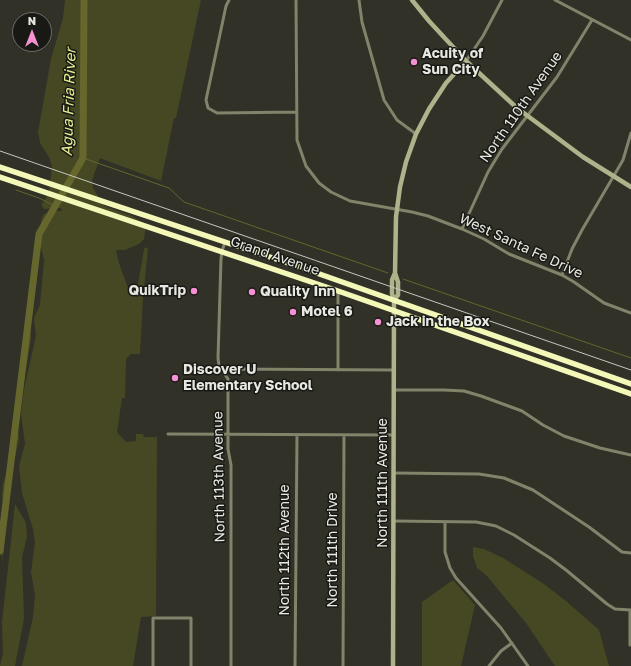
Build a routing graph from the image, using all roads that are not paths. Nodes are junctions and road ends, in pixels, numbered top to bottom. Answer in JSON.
{"nodes":[{"id":1,"x":229,"y":0,"type":"edge"},
{"id":2,"x":296,"y":0,"type":"edge"},
{"id":3,"x":359,"y":0,"type":"edge"},
{"id":4,"x":412,"y":0,"type":"edge"},
{"id":5,"x":502,"y":0,"type":"edge"},
{"id":6,"x":555,"y":0,"type":"edge"},
{"id":7,"x":592,"y":20,"type":"junction"},
{"id":8,"x":631,"y":40,"type":"edge"},
{"id":9,"x":466,"y":61,"type":"junction"},
{"id":10,"x":297,"y":112,"type":"junction"},
{"id":11,"x":527,"y":116,"type":"junction"},
{"id":12,"x":631,"y":133,"type":"edge"},
{"id":13,"x":416,"y":134,"type":"junction"},
{"id":14,"x":0,"y":167,"type":"edge"},
{"id":15,"x":0,"y":177,"type":"edge"},
{"id":16,"x":614,"y":177,"type":"junction"},
{"id":17,"x":631,"y":187,"type":"edge"},
{"id":18,"x":397,"y":209,"type":"junction"},
{"id":19,"x":462,"y":229,"type":"junction"},
{"id":20,"x":225,"y":242,"type":"junction"},
{"id":21,"x":222,"y":251,"type":"junction"},
{"id":22,"x":562,"y":275,"type":"junction"},
{"id":23,"x":338,"y":291,"type":"junction"},
{"id":24,"x":394,"y":300,"type":"junction"},
{"id":25,"x":394,"y":311,"type":"junction"},
{"id":26,"x":631,"y":313,"type":"edge"},
{"id":27,"x":338,"y":370,"type":"junction"},
{"id":28,"x":394,"y":370,"type":"junction"},
{"id":29,"x":224,"y":372,"type":"junction"},
{"id":30,"x":631,"y":384,"type":"edge"},
{"id":31,"x":394,"y":390,"type":"junction"},
{"id":32,"x":631,"y":394,"type":"edge"},
{"id":33,"x":168,"y":434,"type":"dead end"},
{"id":34,"x":228,"y":434,"type":"junction"},
{"id":35,"x":297,"y":435,"type":"junction"},
{"id":36,"x":344,"y":435,"type":"junction"},
{"id":37,"x":394,"y":435,"type":"junction"},
{"id":38,"x":631,"y":455,"type":"edge"},
{"id":39,"x":394,"y":473,"type":"junction"},
{"id":40,"x":394,"y":521,"type":"junction"},
{"id":41,"x":445,"y":522,"type":"junction"},
{"id":42,"x":631,"y":553,"type":"edge"},
{"id":43,"x":630,"y":610,"type":"edge"},
{"id":44,"x":512,"y":643,"type":"junction"},
{"id":45,"x":630,"y":645,"type":"dead end"},
{"id":46,"x":153,"y":666,"type":"edge"},
{"id":47,"x":191,"y":666,"type":"edge"},
{"id":48,"x":231,"y":666,"type":"edge"},
{"id":49,"x":295,"y":666,"type":"edge"},
{"id":50,"x":343,"y":666,"type":"edge"},
{"id":51,"x":393,"y":666,"type":"edge"},
{"id":52,"x":489,"y":666,"type":"edge"},
{"id":53,"x":528,"y":666,"type":"edge"}],
"edges":[{"from":1,"to":10,"type":"street"},
{"from":2,"to":10,"type":"street","name":"West Santa Fe Drive"},
{"from":3,"to":13,"type":"street"},
{"from":4,"to":9,"type":"street"},
{"from":5,"to":9,"type":"street","name":"North 111th Avenue"},
{"from":6,"to":7,"type":"street"},
{"from":7,"to":8,"type":"street"},
{"from":7,"to":11,"type":"street","name":"North 110th Avenue"},
{"from":9,"to":11,"type":"street"},
{"from":9,"to":13,"type":"street","name":"North 111th Avenue"},
{"from":10,"to":18,"type":"street","name":"West Santa Fe Drive"},
{"from":11,"to":16,"type":"street"},
{"from":11,"to":19,"type":"street","name":"North 110th Avenue"},
{"from":12,"to":16,"type":"street"},
{"from":13,"to":18,"type":"street","name":"North 111th Avenue"},
{"from":14,"to":20,"type":"highway","name":"Grand Avenue"},
{"from":15,"to":21,"type":"highway","name":"Grand Avenue"},
{"from":16,"to":17,"type":"street"},
{"from":16,"to":22,"type":"street"},
{"from":18,"to":19,"type":"street","name":"West Santa Fe Drive"},
{"from":18,"to":24,"type":"street","name":"North 111th Avenue"},
{"from":19,"to":22,"type":"street","name":"West Santa Fe Drive"},
{"from":20,"to":21,"type":"street","name":"North 113th Avenue"},
{"from":20,"to":24,"type":"highway","name":"Grand Avenue"},
{"from":21,"to":23,"type":"highway","name":"Grand Avenue"},
{"from":21,"to":29,"type":"street","name":"North 113th Avenue"},
{"from":22,"to":26,"type":"street","name":"West Santa Fe Drive"},
{"from":23,"to":25,"type":"highway","name":"Grand Avenue"},
{"from":23,"to":27,"type":"street"},
{"from":24,"to":25,"type":"street","name":"North 111th Avenue"},
{"from":24,"to":30,"type":"highway","name":"Grand Avenue"},
{"from":25,"to":28,"type":"street","name":"North 111th Avenue"},
{"from":25,"to":32,"type":"highway","name":"Grand Avenue"},
{"from":27,"to":28,"type":"street"},
{"from":27,"to":29,"type":"street"},
{"from":28,"to":31,"type":"street","name":"North 111th Avenue"},
{"from":29,"to":34,"type":"street","name":"North 113th Avenue"},
{"from":31,"to":37,"type":"street","name":"North 111th Avenue"},
{"from":31,"to":38,"type":"street"},
{"from":33,"to":34,"type":"street"},
{"from":34,"to":35,"type":"street"},
{"from":34,"to":48,"type":"street","name":"North 113th Avenue"},
{"from":35,"to":36,"type":"street"},
{"from":35,"to":49,"type":"street","name":"North 112th Avenue"},
{"from":36,"to":37,"type":"street"},
{"from":36,"to":50,"type":"street","name":"North 111th Drive"},
{"from":37,"to":39,"type":"street","name":"North 111th Avenue"},
{"from":39,"to":40,"type":"street","name":"North 111th Avenue"},
{"from":39,"to":42,"type":"street"},
{"from":40,"to":41,"type":"street"},
{"from":40,"to":51,"type":"street","name":"North 111th Avenue"},
{"from":41,"to":43,"type":"street"},
{"from":41,"to":44,"type":"street"},
{"from":43,"to":45,"type":"street"},
{"from":44,"to":52,"type":"street"},
{"from":44,"to":53,"type":"street"},
{"from":46,"to":47,"type":"street"}]}
